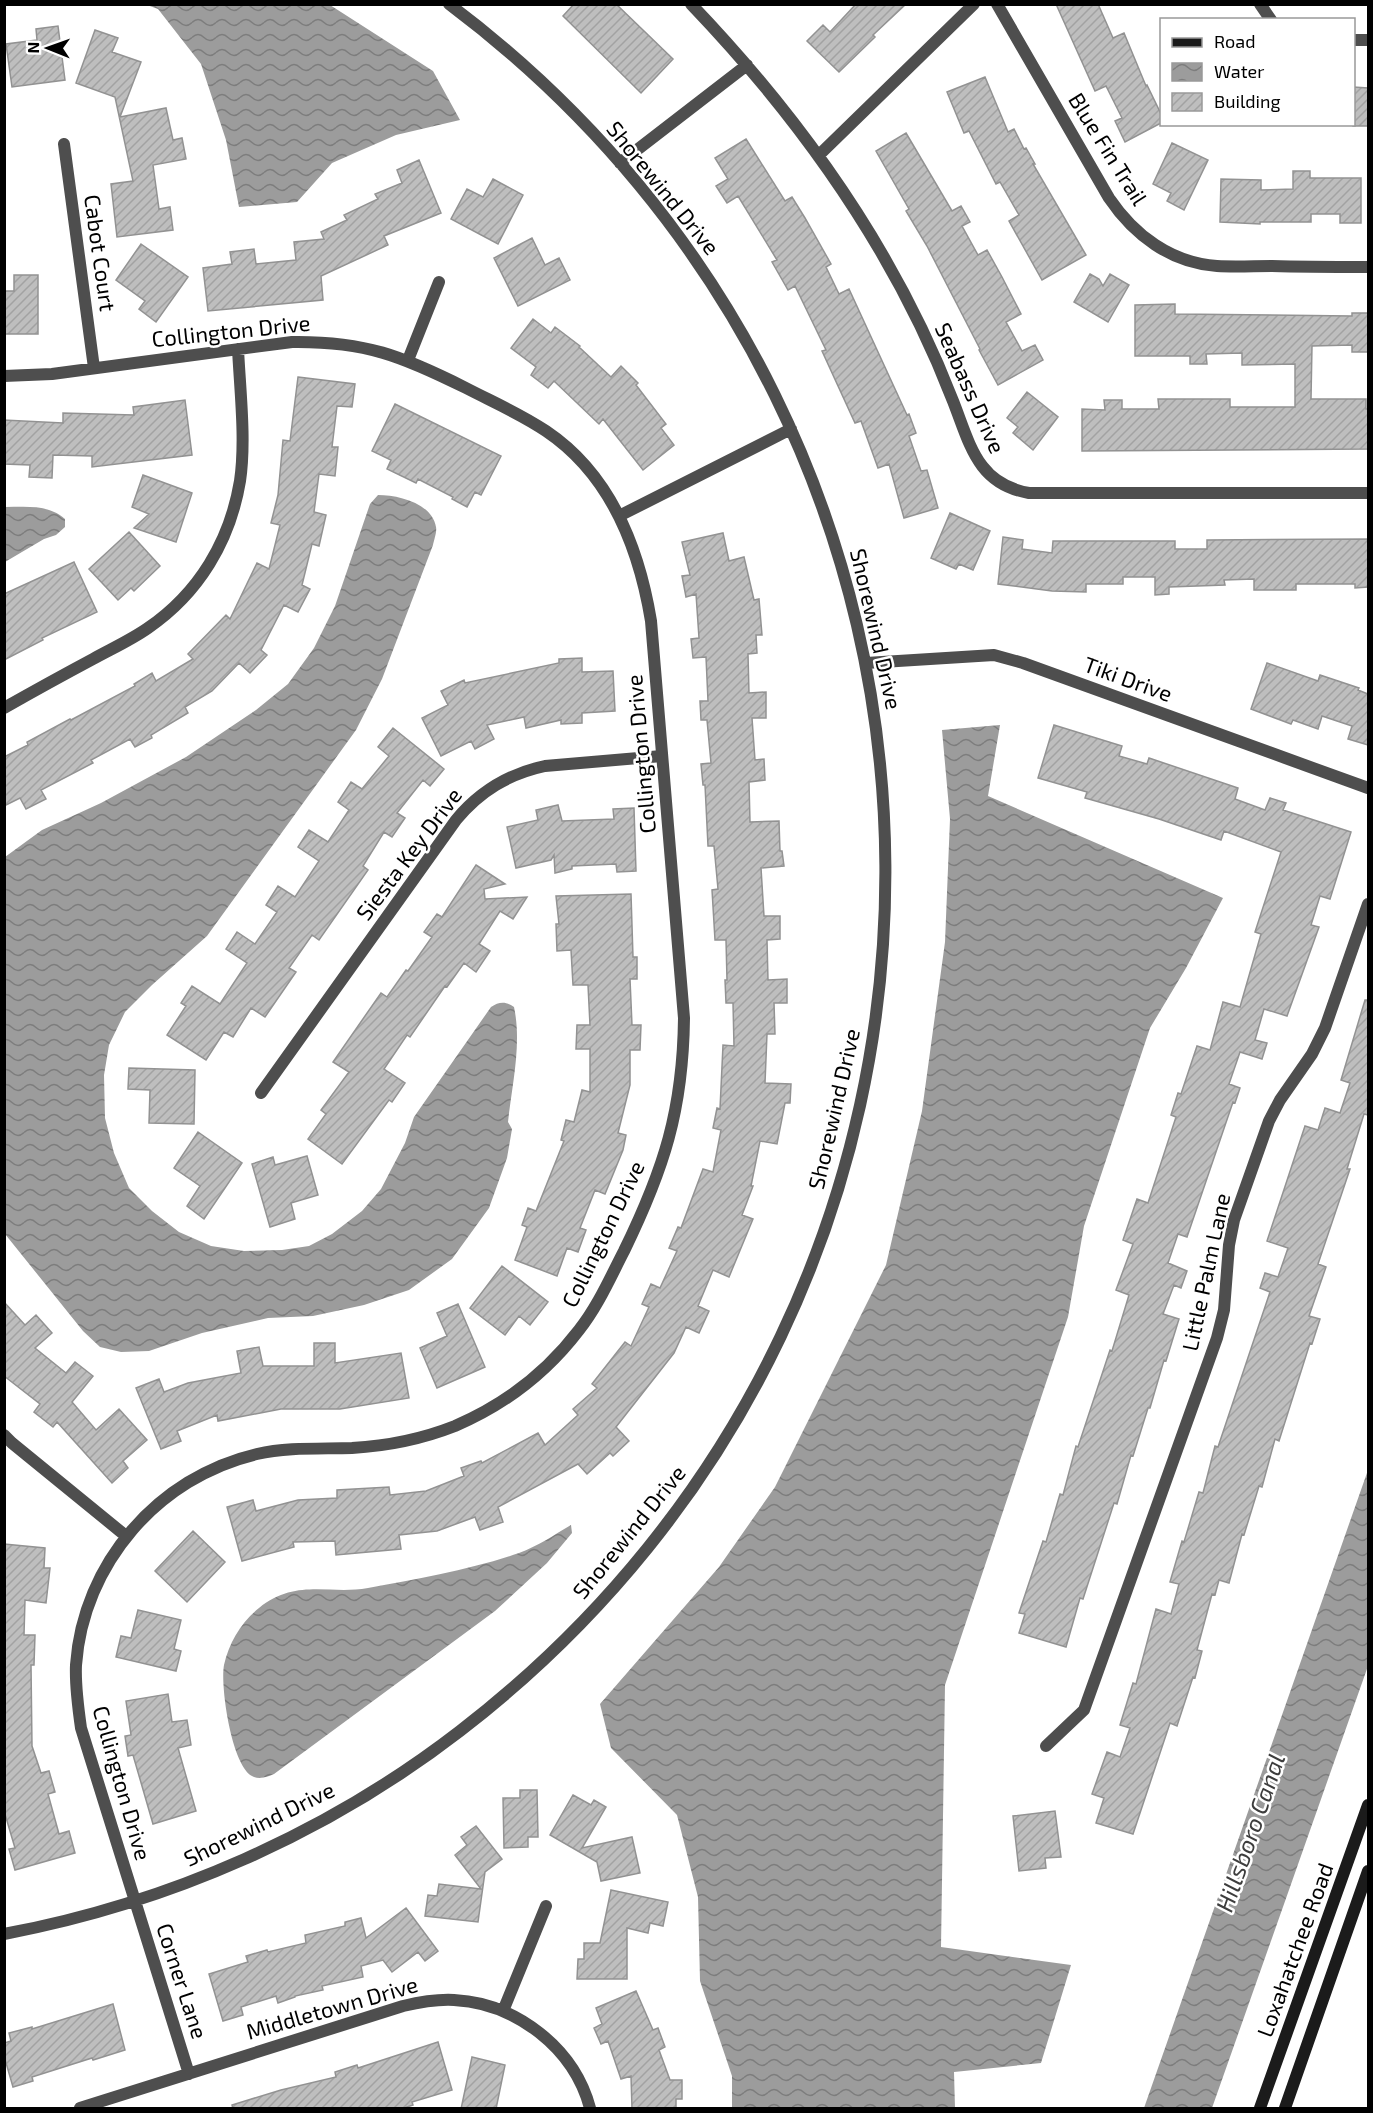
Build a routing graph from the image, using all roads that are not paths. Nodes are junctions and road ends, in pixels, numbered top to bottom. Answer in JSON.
{"nodes":[{"id":1,"x":449,"y":4,"type":"edge"},
{"id":2,"x":691,"y":4,"type":"edge"},
{"id":3,"x":974,"y":4,"type":"edge"},
{"id":4,"x":997,"y":4,"type":"edge"},
{"id":5,"x":1260,"y":4,"type":"edge"},
{"id":6,"x":1270,"y":18,"type":"edge"},
{"id":7,"x":747,"y":65,"type":"junction"},
{"id":8,"x":64,"y":144,"type":"dead end"},
{"id":9,"x":818,"y":156,"type":"junction"},
{"id":10,"x":621,"y":163,"type":"junction"},
{"id":11,"x":1368,"y":267,"type":"edge"},
{"id":12,"x":439,"y":282,"type":"dead end"},
{"id":13,"x":238,"y":349,"type":"junction"},
{"id":14,"x":408,"y":360,"type":"junction"},
{"id":15,"x":94,"y":368,"type":"junction"},
{"id":16,"x":4,"y":376,"type":"edge"},
{"id":17,"x":791,"y":429,"type":"junction"},
{"id":18,"x":1368,"y":493,"type":"edge"},
{"id":19,"x":619,"y":516,"type":"junction"},
{"id":20,"x":866,"y":663,"type":"junction"},
{"id":21,"x":4,"y":708,"type":"edge"},
{"id":22,"x":662,"y":756,"type":"junction"},
{"id":23,"x":1368,"y":788,"type":"edge"},
{"id":24,"x":1368,"y":904,"type":"edge"},
{"id":25,"x":261,"y":1093,"type":"dead end"},
{"id":26,"x":4,"y":1435,"type":"edge"},
{"id":27,"x":126,"y":1536,"type":"junction"},
{"id":28,"x":1046,"y":1746,"type":"dead end"},
{"id":29,"x":1368,"y":1805,"type":"edge"},
{"id":30,"x":1368,"y":1871,"type":"edge"},
{"id":31,"x":134,"y":1901,"type":"junction"},
{"id":32,"x":546,"y":1906,"type":"dead end"},
{"id":33,"x":4,"y":1934,"type":"edge"},
{"id":34,"x":503,"y":2011,"type":"junction"},
{"id":35,"x":189,"y":2074,"type":"junction"},
{"id":36,"x":80,"y":2109,"type":"edge"},
{"id":37,"x":590,"y":2109,"type":"edge"},
{"id":38,"x":1260,"y":2109,"type":"edge"},
{"id":39,"x":1285,"y":2109,"type":"edge"}],
"edges":[{"from":1,"to":10,"type":"street","name":"Shorewind Drive"},
{"from":2,"to":7,"type":"street","name":"Seabass Drive"},
{"from":3,"to":9,"type":"street"},
{"from":4,"to":11,"type":"street","name":"Blue Fin Trail"},
{"from":5,"to":6,"type":"street"},
{"from":7,"to":9,"type":"street","name":"Seabass Drive"},
{"from":7,"to":10,"type":"street"},
{"from":8,"to":15,"type":"street","name":"Cabot Court"},
{"from":9,"to":18,"type":"street","name":"Seabass Drive"},
{"from":10,"to":17,"type":"street","name":"Shorewind Drive"},
{"from":12,"to":14,"type":"street"},
{"from":13,"to":14,"type":"street","name":"Collington Drive"},
{"from":13,"to":15,"type":"street","name":"Collington Drive"},
{"from":13,"to":21,"type":"street"},
{"from":14,"to":19,"type":"street","name":"Collington Drive"},
{"from":15,"to":16,"type":"street","name":"Collington Drive"},
{"from":17,"to":19,"type":"street"},
{"from":17,"to":20,"type":"street","name":"Shorewind Drive"},
{"from":19,"to":22,"type":"street","name":"Collington Drive"},
{"from":20,"to":23,"type":"street","name":"Tiki Drive"},
{"from":20,"to":31,"type":"street","name":"Shorewind Drive"},
{"from":22,"to":25,"type":"street","name":"Siesta Key Drive"},
{"from":22,"to":27,"type":"street","name":"Collington Drive"},
{"from":24,"to":28,"type":"street","name":"Little Palm Lane"},
{"from":26,"to":27,"type":"street"},
{"from":27,"to":31,"type":"street","name":"Collington Drive"},
{"from":29,"to":38,"type":"main road","name":"Loxahatchee Road"},
{"from":30,"to":39,"type":"main road","name":"Loxahatchee Road"},
{"from":31,"to":33,"type":"street","name":"Shorewind Drive"},
{"from":31,"to":35,"type":"street","name":"Corner Lane"},
{"from":32,"to":34,"type":"street"},
{"from":34,"to":35,"type":"street","name":"Middletown Drive"},
{"from":34,"to":37,"type":"street","name":"Middletown Drive"},
{"from":35,"to":36,"type":"street","name":"Middletown Drive"}]}
